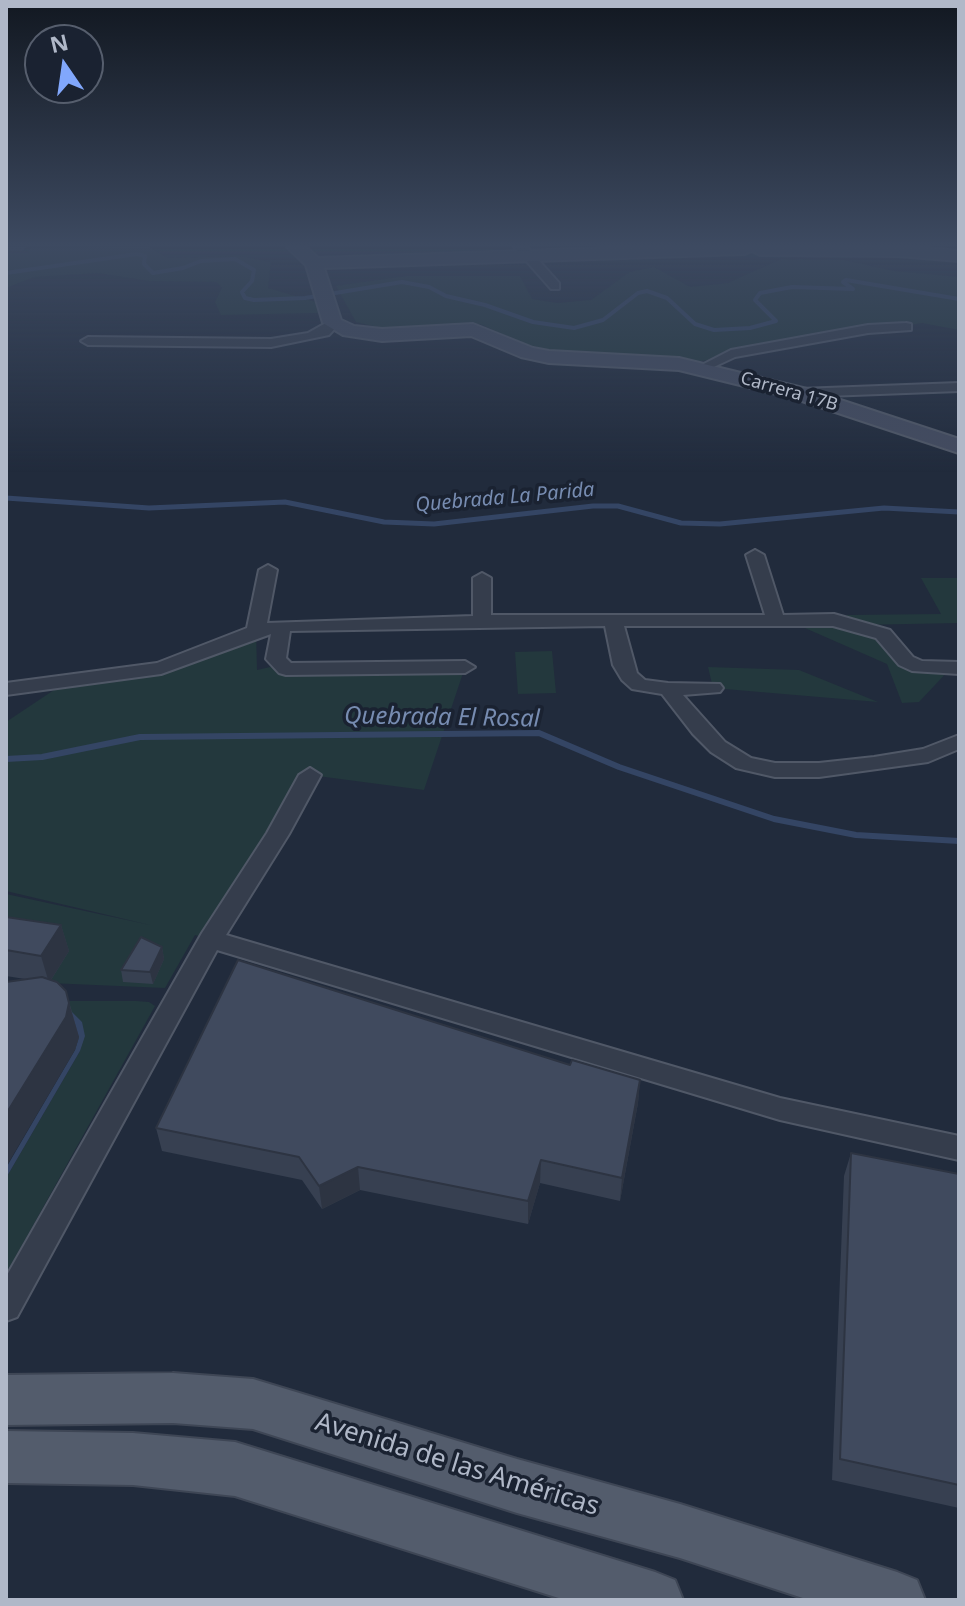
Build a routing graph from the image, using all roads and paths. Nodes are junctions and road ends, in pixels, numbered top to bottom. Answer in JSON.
{"nodes":[{"id":1,"x":325,"y":322,"type":"edge"},
{"id":2,"x":342,"y":322,"type":"edge"},
{"id":3,"x":906,"y":327,"type":"dead end"},
{"id":4,"x":88,"y":341,"type":"dead end"},
{"id":5,"x":703,"y":368,"type":"junction"},
{"id":6,"x":959,"y":387,"type":"edge"},
{"id":7,"x":800,"y":393,"type":"junction"},
{"id":8,"x":959,"y":446,"type":"edge"},
{"id":9,"x":755,"y":555,"type":"dead end"},
{"id":10,"x":268,"y":570,"type":"dead end"},
{"id":11,"x":482,"y":578,"type":"dead end"},
{"id":12,"x":613,"y":620,"type":"junction"},
{"id":13,"x":776,"y":620,"type":"junction"},
{"id":14,"x":482,"y":621,"type":"junction"},
{"id":15,"x":282,"y":626,"type":"junction"},
{"id":16,"x":256,"y":631,"type":"junction"},
{"id":17,"x":465,"y":667,"type":"dead end"},
{"id":18,"x":959,"y":668,"type":"edge"},
{"id":19,"x":713,"y":688,"type":"dead end"},
{"id":20,"x":6,"y":689,"type":"edge"},
{"id":21,"x":668,"y":689,"type":"junction"},
{"id":22,"x":959,"y":741,"type":"edge"},
{"id":23,"x":310,"y":775,"type":"dead end"},
{"id":24,"x":211,"y":939,"type":"junction"},
{"id":25,"x":959,"y":1148,"type":"edge"},
{"id":26,"x":6,"y":1307,"type":"edge"},
{"id":27,"x":6,"y":1400,"type":"edge"},
{"id":28,"x":6,"y":1457,"type":"edge"},
{"id":29,"x":655,"y":1600,"type":"edge"},
{"id":30,"x":897,"y":1600,"type":"edge"}],
"edges":[{"from":1,"to":4,"type":"street"},
{"from":2,"to":5,"type":"street","name":"Carrera 17B"},
{"from":3,"to":5,"type":"street"},
{"from":5,"to":7,"type":"street","name":"Carrera 17B"},
{"from":6,"to":7,"type":"street"},
{"from":7,"to":8,"type":"street","name":"Carrera 17B"},
{"from":9,"to":13,"type":"street"},
{"from":10,"to":16,"type":"street"},
{"from":11,"to":14,"type":"street"},
{"from":12,"to":13,"type":"street"},
{"from":12,"to":14,"type":"street"},
{"from":12,"to":21,"type":"street"},
{"from":13,"to":18,"type":"street"},
{"from":14,"to":15,"type":"street"},
{"from":15,"to":16,"type":"street"},
{"from":15,"to":17,"type":"street"},
{"from":16,"to":20,"type":"street"},
{"from":19,"to":21,"type":"street"},
{"from":21,"to":22,"type":"street"},
{"from":23,"to":24,"type":"street"},
{"from":24,"to":25,"type":"street"},
{"from":24,"to":26,"type":"street"},
{"from":27,"to":30,"type":"main road","name":"Avenida de las Américas"},
{"from":28,"to":29,"type":"main road"}]}
